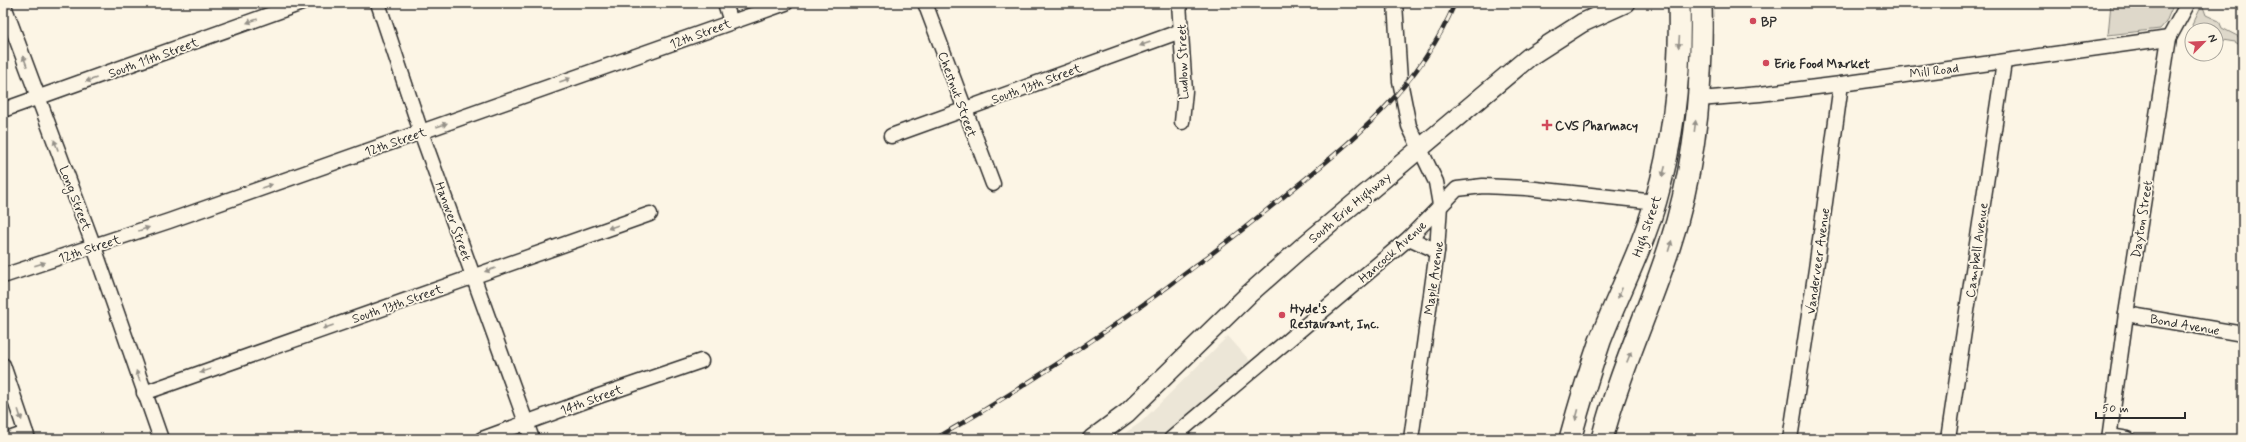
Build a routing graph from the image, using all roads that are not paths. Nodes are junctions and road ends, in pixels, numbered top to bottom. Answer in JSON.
{"nodes":[{"id":1,"x":3,"y":3,"type":"edge"},
{"id":2,"x":302,"y":3,"type":"edge"},
{"id":3,"x":378,"y":3,"type":"edge"},
{"id":4,"x":725,"y":3,"type":"edge"},
{"id":5,"x":786,"y":3,"type":"edge"},
{"id":6,"x":925,"y":3,"type":"edge"},
{"id":7,"x":1179,"y":3,"type":"edge"},
{"id":8,"x":1395,"y":3,"type":"edge"},
{"id":9,"x":1626,"y":3,"type":"edge"},
{"id":10,"x":1678,"y":3,"type":"edge"},
{"id":11,"x":1701,"y":3,"type":"edge"},
{"id":12,"x":2188,"y":3,"type":"edge"},
{"id":13,"x":731,"y":22,"type":"junction"},
{"id":14,"x":1181,"y":31,"type":"junction"},
{"id":15,"x":2169,"y":38,"type":"junction"},
{"id":16,"x":2004,"y":62,"type":"junction"},
{"id":17,"x":1841,"y":84,"type":"junction"},
{"id":18,"x":38,"y":98,"type":"junction"},
{"id":19,"x":1699,"y":99,"type":"junction"},
{"id":20,"x":964,"y":109,"type":"junction"},
{"id":21,"x":3,"y":110,"type":"edge"},
{"id":22,"x":1182,"y":122,"type":"dead end"},
{"id":23,"x":421,"y":132,"type":"junction"},
{"id":24,"x":891,"y":136,"type":"dead end"},
{"id":25,"x":1419,"y":148,"type":"junction"},
{"id":26,"x":993,"y":184,"type":"dead end"},
{"id":27,"x":1656,"y":202,"type":"junction"},
{"id":28,"x":1440,"y":205,"type":"junction"},
{"id":29,"x":650,"y":214,"type":"dead end"},
{"id":30,"x":1409,"y":238,"type":"junction"},
{"id":31,"x":94,"y":247,"type":"junction"},
{"id":32,"x":1437,"y":251,"type":"junction"},
{"id":33,"x":3,"y":276,"type":"edge"},
{"id":34,"x":474,"y":276,"type":"junction"},
{"id":35,"x":2126,"y":314,"type":"junction"},
{"id":36,"x":2243,"y":334,"type":"edge"},
{"id":37,"x":701,"y":361,"type":"dead end"},
{"id":38,"x":3,"y":365,"type":"edge"},
{"id":39,"x":144,"y":393,"type":"junction"},
{"id":40,"x":527,"y":423,"type":"junction"},
{"id":41,"x":27,"y":436,"type":"edge"},
{"id":42,"x":2110,"y":438,"type":"edge"},
{"id":43,"x":10,"y":439,"type":"edge"},
{"id":44,"x":161,"y":439,"type":"edge"},
{"id":45,"x":482,"y":439,"type":"edge"},
{"id":46,"x":532,"y":439,"type":"edge"},
{"id":47,"x":1092,"y":439,"type":"edge"},
{"id":48,"x":1171,"y":439,"type":"edge"},
{"id":49,"x":1411,"y":439,"type":"edge"},
{"id":50,"x":1570,"y":439,"type":"edge"},
{"id":51,"x":1602,"y":439,"type":"edge"},
{"id":52,"x":1790,"y":439,"type":"edge"},
{"id":53,"x":1948,"y":439,"type":"edge"},
{"id":54,"x":2128,"y":439,"type":"edge"}],
"edges":[{"from":18,"to":1,"type":"street","name":"Long Street","one_way":true},
{"from":2,"to":18,"type":"street","name":"South 11th Street","one_way":true},
{"from":3,"to":23,"type":"street","name":"Hanover Street"},
{"from":4,"to":13,"type":"street"},
{"from":5,"to":13,"type":"street","name":"12th Street"},
{"from":6,"to":20,"type":"street","name":"Chestnut Street"},
{"from":7,"to":14,"type":"street","name":"Ludlow Street"},
{"from":8,"to":25,"type":"street","name":"Maple Avenue"},
{"from":9,"to":25,"type":"main road","name":"South Erie Highway"},
{"from":10,"to":27,"type":"highway","name":"High Street","one_way":true},
{"from":11,"to":19,"type":"highway","name":"High Street"},
{"from":12,"to":15,"type":"street","name":"Dayton Street"},
{"from":23,"to":13,"type":"street","name":"12th Street","one_way":true},
{"from":14,"to":20,"type":"street","name":"South 13th Street","one_way":true},
{"from":14,"to":22,"type":"street","name":"Ludlow Street"},
{"from":15,"to":16,"type":"street","name":"Mill Road"},
{"from":15,"to":35,"type":"street","name":"Dayton Street"},
{"from":16,"to":17,"type":"street","name":"Mill Road"},
{"from":16,"to":53,"type":"street","name":"Campbell Avenue"},
{"from":17,"to":19,"type":"street","name":"Mill Road"},
{"from":17,"to":52,"type":"street","name":"Vanderveer Avenue"},
{"from":18,"to":21,"type":"street","name":"South 11th Street"},
{"from":31,"to":18,"type":"street","name":"Long Street","one_way":true},
{"from":51,"to":19,"type":"highway","name":"High Street","one_way":true},
{"from":20,"to":24,"type":"street","name":"South 13th Street"},
{"from":20,"to":26,"type":"street","name":"Chestnut Street"},
{"from":31,"to":23,"type":"street","name":"12th Street","one_way":true},
{"from":23,"to":34,"type":"street","name":"Hanover Street"},
{"from":25,"to":28,"type":"street","name":"Maple Avenue"},
{"from":25,"to":47,"type":"main road","name":"South Erie Highway"},
{"from":27,"to":28,"type":"street","name":"Hancock Avenue"},
{"from":27,"to":50,"type":"highway","name":"High Street","one_way":true},
{"from":28,"to":30,"type":"street","name":"Hancock Avenue"},
{"from":28,"to":32,"type":"street","name":"Maple Avenue"},
{"from":29,"to":34,"type":"street","name":"South 13th Street","one_way":true},
{"from":30,"to":32,"type":"street"},
{"from":30,"to":48,"type":"street","name":"Hancock Avenue"},
{"from":33,"to":31,"type":"street","name":"12th Street","one_way":true},
{"from":39,"to":31,"type":"street","name":"Long Street","one_way":true},
{"from":32,"to":49,"type":"street","name":"Maple Avenue"},
{"from":34,"to":39,"type":"street","name":"South 13th Street","one_way":true},
{"from":34,"to":40,"type":"street","name":"Hanover Street"},
{"from":35,"to":36,"type":"street","name":"Bond Avenue"},
{"from":35,"to":42,"type":"street","name":"Dayton Street"},
{"from":37,"to":40,"type":"street","name":"14th Street"},
{"from":38,"to":41,"type":"street","one_way":true},
{"from":39,"to":44,"type":"street","name":"Long Street"},
{"from":40,"to":45,"type":"street","name":"14th Street"},
{"from":40,"to":46,"type":"street","name":"Hanover Street"},
{"from":41,"to":43,"type":"street"},
{"from":42,"to":54,"type":"street"}]}
